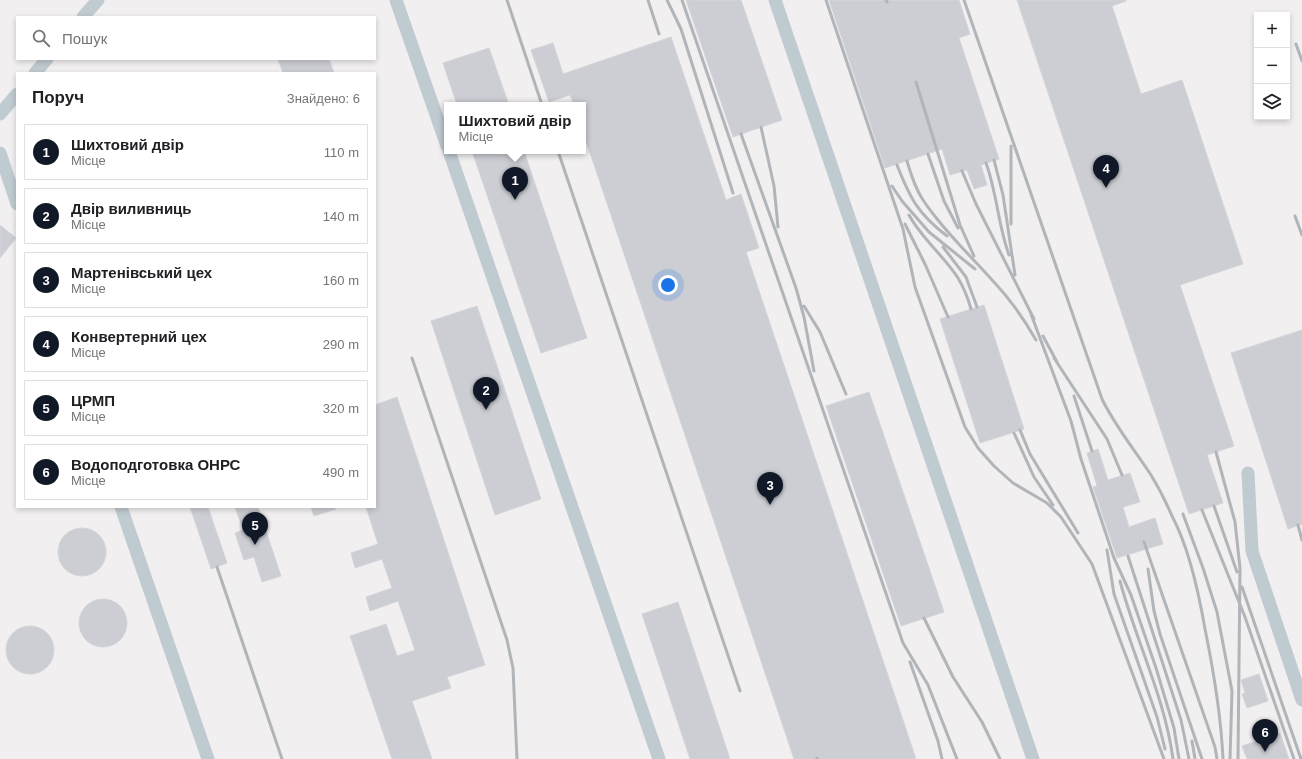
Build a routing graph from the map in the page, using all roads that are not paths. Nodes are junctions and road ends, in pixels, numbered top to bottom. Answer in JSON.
{"nodes":[{"id":1,"x":98,"y":0,"type":"edge"},
{"id":2,"x":396,"y":0,"type":"edge"},
{"id":3,"x":775,"y":0,"type":"edge"},
{"id":4,"x":84,"y":16,"type":"edge"},
{"id":5,"x":46,"y":60,"type":"edge"},
{"id":6,"x":36,"y":72,"type":"edge"},
{"id":7,"x":16,"y":95,"type":"edge"},
{"id":8,"x":0,"y":114,"type":"edge"},
{"id":9,"x":444,"y":137,"type":"edge"},
{"id":10,"x":0,"y":154,"type":"edge"},
{"id":11,"x":450,"y":154,"type":"edge"},
{"id":12,"x":4,"y":178,"type":"edge"},
{"id":13,"x":16,"y":202,"type":"edge"},
{"id":14,"x":1248,"y":474,"type":"dead end"},
{"id":15,"x":121,"y":508,"type":"edge"},
{"id":16,"x":1301,"y":694,"type":"edge"},
{"id":17,"x":208,"y":759,"type":"edge"},
{"id":18,"x":659,"y":759,"type":"edge"},
{"id":19,"x":1033,"y":759,"type":"edge"}],
"edges":[{"from":1,"to":4,"type":"lane"},
{"from":2,"to":9,"type":"lane"},
{"from":3,"to":19,"type":"lane"},
{"from":5,"to":6,"type":"lane"},
{"from":7,"to":8,"type":"lane"},
{"from":10,"to":12,"type":"lane"},
{"from":11,"to":18,"type":"lane"},
{"from":12,"to":13,"type":"lane"},
{"from":14,"to":16,"type":"lane"},
{"from":15,"to":17,"type":"lane"}]}
